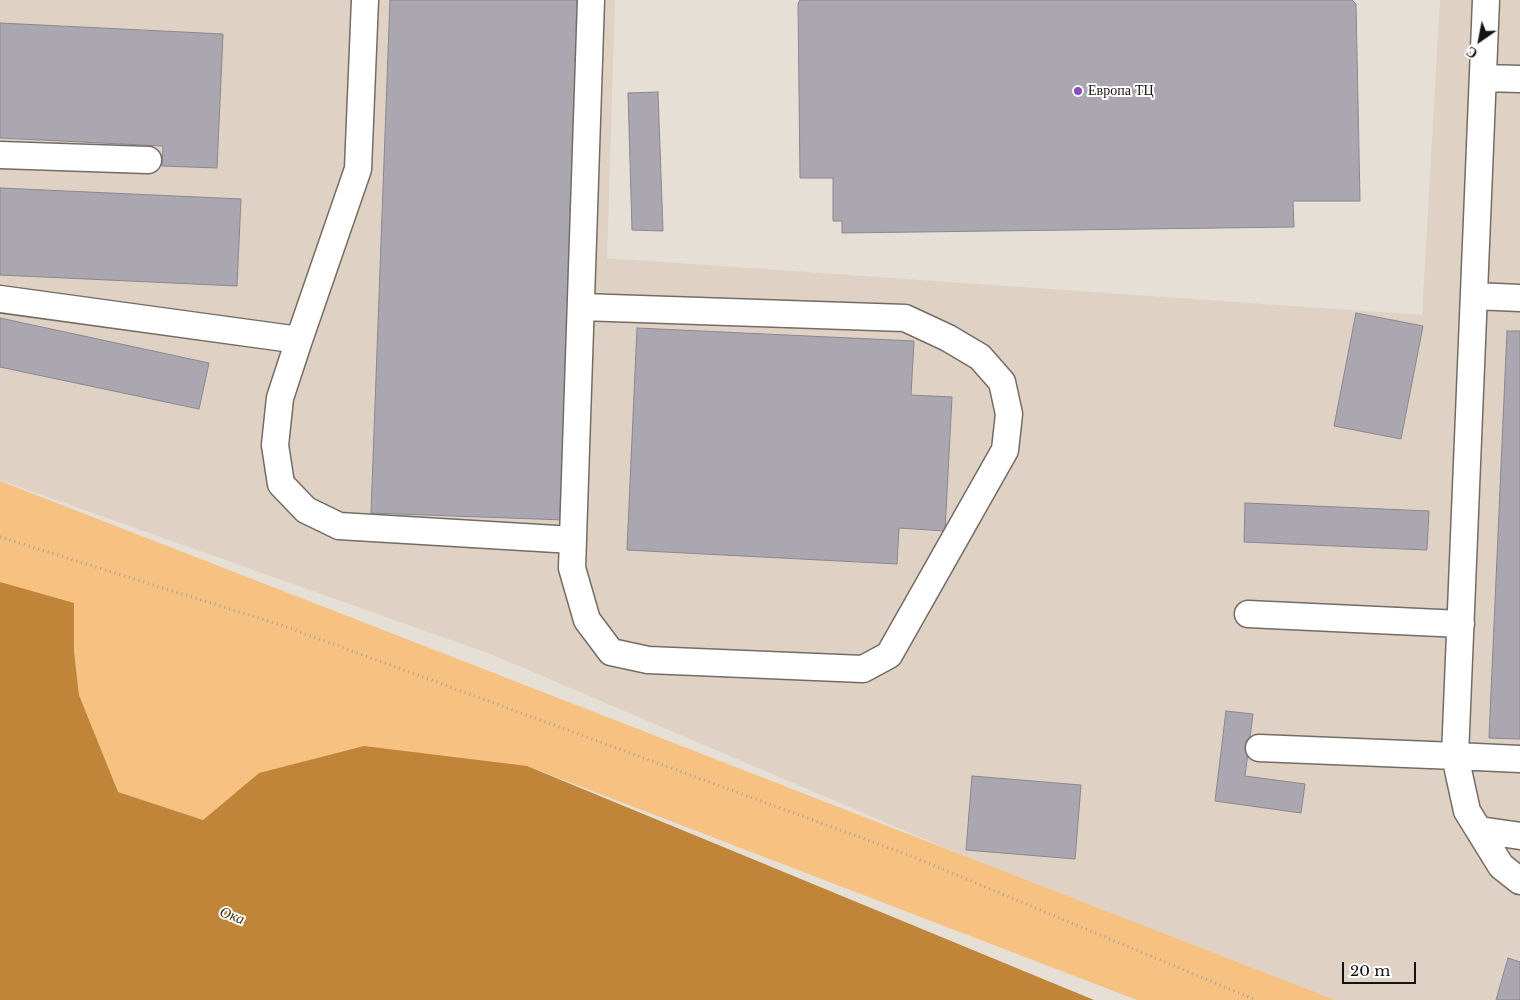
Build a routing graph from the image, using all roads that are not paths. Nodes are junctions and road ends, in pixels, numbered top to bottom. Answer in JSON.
{"nodes":[{"id":1,"x":366,"y":0,"type":"edge"},
{"id":2,"x":591,"y":0,"type":"edge"},
{"id":3,"x":1486,"y":0,"type":"edge"},
{"id":4,"x":1483,"y":78,"type":"junction"},
{"id":5,"x":1520,"y":79,"type":"edge"},
{"id":6,"x":0,"y":155,"type":"edge"},
{"id":7,"x":148,"y":160,"type":"dead end"},
{"id":8,"x":1475,"y":296,"type":"junction"},
{"id":9,"x":1520,"y":298,"type":"edge"},
{"id":10,"x":0,"y":299,"type":"edge"},
{"id":11,"x":581,"y":307,"type":"junction"},
{"id":12,"x":299,"y":340,"type":"junction"},
{"id":13,"x":573,"y":540,"type":"junction"},
{"id":14,"x":1248,"y":614,"type":"dead end"},
{"id":15,"x":1460,"y":624,"type":"junction"},
{"id":16,"x":1259,"y":748,"type":"dead end"},
{"id":17,"x":1455,"y":756,"type":"junction"},
{"id":18,"x":1520,"y":759,"type":"edge"},
{"id":19,"x":1479,"y":830,"type":"junction"},
{"id":20,"x":1520,"y":836,"type":"edge"},
{"id":21,"x":1520,"y":881,"type":"edge"}],
"edges":[{"from":1,"to":12,"type":"lane"},
{"from":2,"to":11,"type":"lane"},
{"from":3,"to":4,"type":"lane"},
{"from":4,"to":5,"type":"lane"},
{"from":4,"to":8,"type":"lane"},
{"from":6,"to":7,"type":"lane"},
{"from":8,"to":9,"type":"lane"},
{"from":8,"to":15,"type":"lane"},
{"from":10,"to":12,"type":"lane"},
{"from":11,"to":13,"type":"lane"},
{"from":11,"to":13,"type":"lane"},
{"from":12,"to":13,"type":"lane"},
{"from":14,"to":15,"type":"lane"},
{"from":15,"to":17,"type":"lane"},
{"from":16,"to":17,"type":"lane"},
{"from":17,"to":18,"type":"lane"},
{"from":17,"to":19,"type":"lane"},
{"from":19,"to":20,"type":"lane"},
{"from":19,"to":21,"type":"lane"}]}
